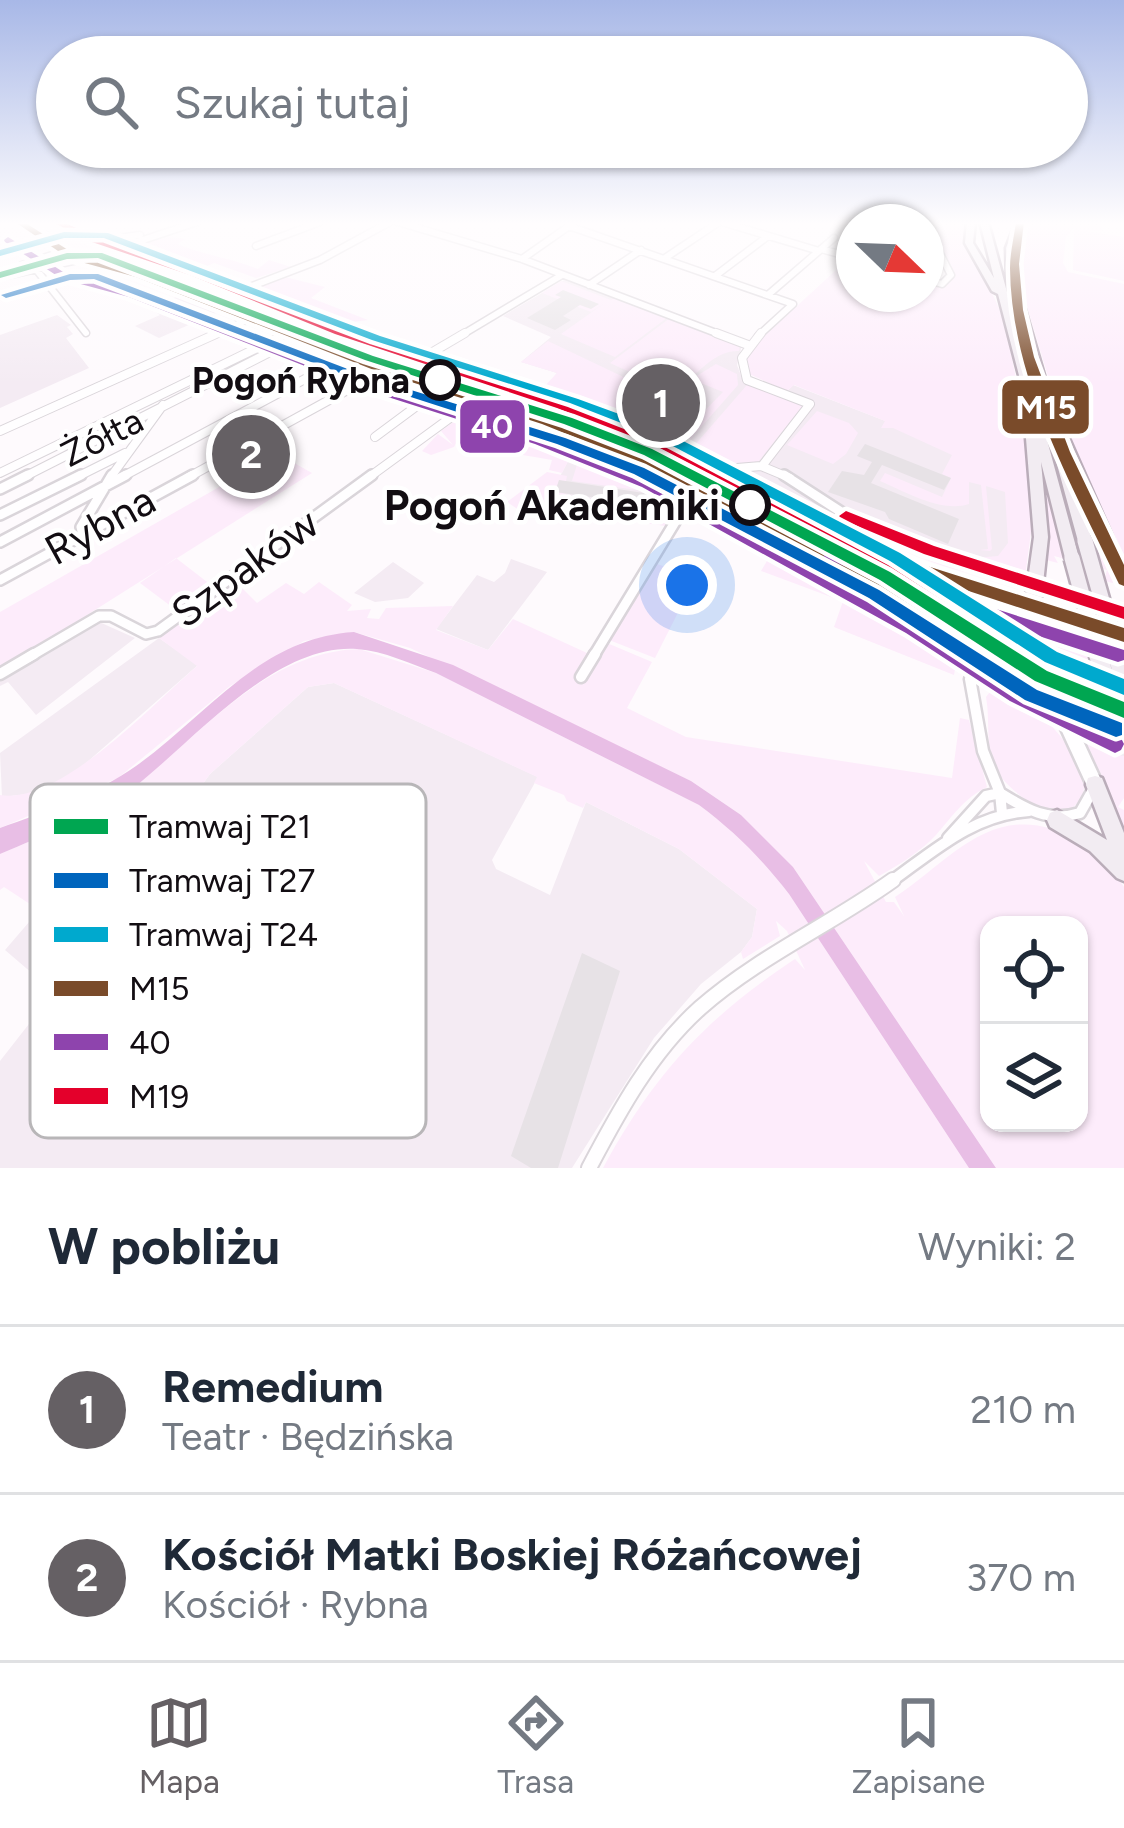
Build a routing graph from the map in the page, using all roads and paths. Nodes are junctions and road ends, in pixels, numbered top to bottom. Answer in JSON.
{"nodes":[{"id":1,"x":42,"y":277,"type":"edge"},
{"id":2,"x":144,"y":277,"type":"edge"},
{"id":3,"x":181,"y":277,"type":"edge"},
{"id":4,"x":277,"y":277,"type":"edge"},
{"id":5,"x":559,"y":277,"type":"edge"},
{"id":6,"x":566,"y":277,"type":"edge"},
{"id":7,"x":602,"y":277,"type":"edge"},
{"id":8,"x":719,"y":277,"type":"edge"},
{"id":9,"x":789,"y":277,"type":"edge"},
{"id":10,"x":989,"y":277,"type":"edge"},
{"id":11,"x":998,"y":277,"type":"edge"},
{"id":12,"x":1012,"y":277,"type":"edge"},
{"id":13,"x":589,"y":285,"type":"junction"},
{"id":14,"x":769,"y":294,"type":"junction"},
{"id":15,"x":226,"y":296,"type":"junction"},
{"id":16,"x":1005,"y":303,"type":"junction"},
{"id":17,"x":251,"y":318,"type":"junction"},
{"id":18,"x":273,"y":333,"type":"junction"},
{"id":19,"x":86,"y":334,"type":"dead end"},
{"id":20,"x":748,"y":345,"type":"junction"},
{"id":21,"x":347,"y":356,"type":"junction"},
{"id":22,"x":414,"y":363,"type":"junction"},
{"id":23,"x":334,"y":364,"type":"junction"},
{"id":24,"x":393,"y":374,"type":"junction"},
{"id":25,"x":441,"y":388,"type":"junction"},
{"id":26,"x":162,"y":400,"type":"junction"},
{"id":27,"x":476,"y":400,"type":"junction"},
{"id":28,"x":1038,"y":400,"type":"junction"},
{"id":29,"x":0,"y":431,"type":"edge"},
{"id":30,"x":375,"y":437,"type":"dead end"},
{"id":31,"x":125,"y":453,"type":"junction"},
{"id":32,"x":762,"y":466,"type":"junction"},
{"id":33,"x":713,"y":470,"type":"junction"},
{"id":34,"x":0,"y":472,"type":"edge"},
{"id":35,"x":697,"y":485,"type":"junction"},
{"id":36,"x":105,"y":487,"type":"junction"},
{"id":37,"x":0,"y":488,"type":"edge"},
{"id":38,"x":0,"y":515,"type":"edge"},
{"id":39,"x":82,"y":535,"type":"junction"},
{"id":40,"x":0,"y":542,"type":"edge"},
{"id":41,"x":890,"y":559,"type":"junction"},
{"id":42,"x":0,"y":580,"type":"edge"},
{"id":43,"x":1124,"y":580,"type":"edge"},
{"id":44,"x":1034,"y":602,"type":"junction"},
{"id":45,"x":1124,"y":635,"type":"edge"},
{"id":46,"x":1008,"y":666,"type":"junction"},
{"id":47,"x":0,"y":674,"type":"edge"},
{"id":48,"x":581,"y":676,"type":"dead end"},
{"id":49,"x":1124,"y":680,"type":"edge"},
{"id":50,"x":1051,"y":690,"type":"junction"},
{"id":51,"x":1124,"y":725,"type":"edge"},
{"id":52,"x":1124,"y":747,"type":"edge"},
{"id":53,"x":1095,"y":785,"type":"junction"},
{"id":54,"x":1000,"y":793,"type":"junction"},
{"id":55,"x":1029,"y":811,"type":"junction"},
{"id":56,"x":1002,"y":813,"type":"junction"},
{"id":57,"x":1057,"y":820,"type":"junction"},
{"id":58,"x":944,"y":842,"type":"junction"},
{"id":59,"x":1124,"y":858,"type":"edge"},
{"id":60,"x":1124,"y":871,"type":"edge"},
{"id":61,"x":589,"y":1168,"type":"edge"}],
"edges":[{"from":1,"to":19,"type":"street"},
{"from":2,"to":17,"type":"street"},
{"from":3,"to":15,"type":"street"},
{"from":4,"to":15,"type":"street"},
{"from":5,"to":22,"type":"street","name":"Rybna"},
{"from":6,"to":13,"type":"street"},
{"from":7,"to":13,"type":"street"},
{"from":8,"to":14,"type":"street"},
{"from":9,"to":14,"type":"street"},
{"from":10,"to":16,"type":"main road"},
{"from":11,"to":16,"type":"main road"},
{"from":12,"to":28,"type":"main road"},
{"from":13,"to":20,"type":"street"},
{"from":14,"to":20,"type":"street"},
{"from":15,"to":22,"type":"street"},
{"from":16,"to":28,"type":"main road"},
{"from":17,"to":18,"type":"street"},
{"from":17,"to":29,"type":"street"},
{"from":18,"to":21,"type":"street"},
{"from":18,"to":26,"type":"street"},
{"from":20,"to":32,"type":"street"},
{"from":21,"to":23,"type":"street"},
{"from":21,"to":24,"type":"street"},
{"from":22,"to":24,"type":"street","name":"Rybna"},
{"from":22,"to":33,"type":"street"},
{"from":23,"to":26,"type":"street","name":"Żółta"},
{"from":23,"to":36,"type":"street"},
{"from":24,"to":25,"type":"street"},
{"from":24,"to":39,"type":"street","name":"Rybna"},
{"from":25,"to":27,"type":"street"},
{"from":25,"to":30,"type":"street"},
{"from":26,"to":31,"type":"street"},
{"from":26,"to":34,"type":"street"},
{"from":26,"to":37,"type":"street","name":"Żółta"},
{"from":27,"to":35,"type":"street"},
{"from":27,"to":47,"type":"street","name":"Szpaków"},
{"from":28,"to":43,"type":"main road"},
{"from":28,"to":44,"type":"main road"},
{"from":28,"to":49,"type":"main road","bridge":true},
{"from":28,"to":52,"type":"main road","bridge":true},
{"from":31,"to":36,"type":"street"},
{"from":31,"to":38,"type":"street"},
{"from":32,"to":33,"type":"street"},
{"from":32,"to":41,"type":"street"},
{"from":33,"to":41,"type":"street"},
{"from":35,"to":46,"type":"street"},
{"from":35,"to":48,"type":"street"},
{"from":36,"to":39,"type":"street"},
{"from":36,"to":40,"type":"street"},
{"from":39,"to":42,"type":"street","name":"Rybna"},
{"from":41,"to":44,"type":"street"},
{"from":44,"to":45,"type":"street"},
{"from":44,"to":50,"type":"street"},
{"from":46,"to":50,"type":"street"},
{"from":46,"to":54,"type":"street"},
{"from":50,"to":51,"type":"street"},
{"from":50,"to":53,"type":"street"},
{"from":53,"to":57,"type":"street"},
{"from":53,"to":59,"type":"main road"},
{"from":54,"to":55,"type":"street"},
{"from":54,"to":56,"type":"street"},
{"from":54,"to":58,"type":"street"},
{"from":55,"to":56,"type":"street"},
{"from":55,"to":57,"type":"street"},
{"from":56,"to":58,"type":"street"},
{"from":57,"to":60,"type":"main road"},
{"from":58,"to":61,"type":"street"}]}
